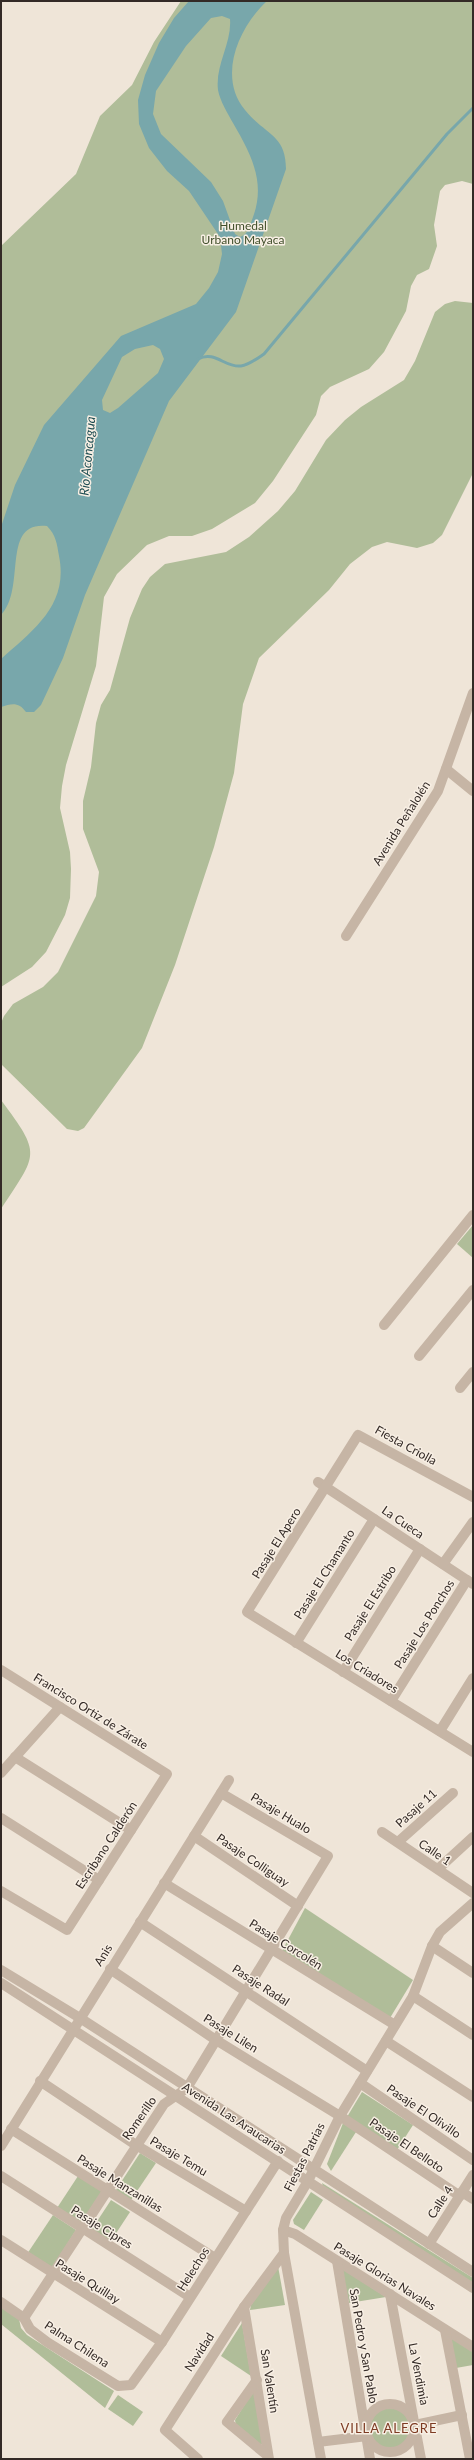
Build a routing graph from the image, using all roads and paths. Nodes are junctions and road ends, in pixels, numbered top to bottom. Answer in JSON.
{"nodes":[{"id":1,"x":473,"y":693,"type":"edge"},
{"id":2,"x":446,"y":769,"type":"junction"},
{"id":3,"x":473,"y":791,"type":"edge"},
{"id":4,"x":346,"y":936,"type":"dead end"},
{"id":5,"x":473,"y":1215,"type":"edge"},
{"id":6,"x":473,"y":1290,"type":"edge"},
{"id":7,"x":384,"y":1325,"type":"dead end"},
{"id":8,"x":419,"y":1356,"type":"dead end"},
{"id":9,"x":473,"y":1372,"type":"edge"},
{"id":10,"x":460,"y":1388,"type":"dead end"},
{"id":11,"x":322,"y":1485,"type":"junction"},
{"id":12,"x":473,"y":1497,"type":"edge"},
{"id":13,"x":374,"y":1519,"type":"junction"},
{"id":14,"x":473,"y":1522,"type":"edge"},
{"id":15,"x":420,"y":1549,"type":"junction"},
{"id":16,"x":443,"y":1564,"type":"junction"},
{"id":17,"x":470,"y":1582,"type":"edge"},
{"id":18,"x":247,"y":1612,"type":"joint"},
{"id":19,"x":296,"y":1642,"type":"junction"},
{"id":20,"x":1,"y":1670,"type":"edge"},
{"id":21,"x":343,"y":1672,"type":"junction"},
{"id":22,"x":473,"y":1678,"type":"edge"},
{"id":23,"x":391,"y":1701,"type":"junction"},
{"id":24,"x":60,"y":1707,"type":"junction"},
{"id":25,"x":440,"y":1732,"type":"junction"},
{"id":26,"x":473,"y":1752,"type":"edge"},
{"id":27,"x":15,"y":1757,"type":"junction"},
{"id":28,"x":1,"y":1773,"type":"edge"},
{"id":29,"x":167,"y":1774,"type":"joint"},
{"id":30,"x":229,"y":1780,"type":"dead end"},
{"id":31,"x":221,"y":1793,"type":"junction"},
{"id":32,"x":453,"y":1793,"type":"dead end"},
{"id":33,"x":1,"y":1818,"type":"edge"},
{"id":34,"x":131,"y":1830,"type":"junction"},
{"id":35,"x":382,"y":1832,"type":"dead end"},
{"id":36,"x":194,"y":1836,"type":"junction"},
{"id":37,"x":473,"y":1837,"type":"edge"},
{"id":38,"x":398,"y":1842,"type":"junction"},
{"id":39,"x":328,"y":1856,"type":"joint"},
{"id":40,"x":438,"y":1869,"type":"junction"},
{"id":41,"x":99,"y":1880,"type":"junction"},
{"id":42,"x":164,"y":1883,"type":"junction"},
{"id":43,"x":1,"y":1891,"type":"edge"},
{"id":44,"x":473,"y":1893,"type":"edge"},
{"id":45,"x":473,"y":1903,"type":"edge"},
{"id":46,"x":298,"y":1906,"type":"junction"},
{"id":47,"x":140,"y":1922,"type":"junction"},
{"id":48,"x":432,"y":1946,"type":"junction"},
{"id":49,"x":271,"y":1950,"type":"junction"},
{"id":50,"x":110,"y":1969,"type":"junction"},
{"id":51,"x":1,"y":1970,"type":"edge"},
{"id":52,"x":473,"y":1974,"type":"edge"},
{"id":53,"x":1,"y":1983,"type":"edge"},
{"id":54,"x":246,"y":1991,"type":"junction"},
{"id":55,"x":413,"y":1996,"type":"junction"},
{"id":56,"x":80,"y":2018,"type":"junction"},
{"id":57,"x":395,"y":2025,"type":"junction"},
{"id":58,"x":73,"y":2029,"type":"junction"},
{"id":59,"x":473,"y":2035,"type":"edge"},
{"id":60,"x":216,"y":2040,"type":"junction"},
{"id":61,"x":386,"y":2041,"type":"junction"},
{"id":62,"x":367,"y":2071,"type":"junction"},
{"id":63,"x":40,"y":2081,"type":"junction"},
{"id":64,"x":360,"y":2084,"type":"junction"},
{"id":65,"x":186,"y":2088,"type":"junction"},
{"id":66,"x":175,"y":2095,"type":"junction"},
{"id":67,"x":473,"y":2097,"type":"edge"},
{"id":68,"x":340,"y":2116,"type":"junction"},
{"id":69,"x":11,"y":2129,"type":"junction"},
{"id":70,"x":136,"y":2145,"type":"junction"},
{"id":71,"x":1,"y":2146,"type":"edge"},
{"id":72,"x":473,"y":2160,"type":"edge"},
{"id":73,"x":278,"y":2161,"type":"junction"},
{"id":74,"x":314,"y":2168,"type":"junction"},
{"id":75,"x":473,"y":2175,"type":"edge"},
{"id":76,"x":1,"y":2176,"type":"edge"},
{"id":77,"x":308,"y":2181,"type":"junction"},
{"id":78,"x":108,"y":2191,"type":"junction"},
{"id":79,"x":461,"y":2194,"type":"junction"},
{"id":80,"x":473,"y":2199,"type":"edge"},
{"id":81,"x":246,"y":2211,"type":"junction"},
{"id":82,"x":82,"y":2230,"type":"junction"},
{"id":83,"x":282,"y":2230,"type":"junction"},
{"id":84,"x":1,"y":2240,"type":"edge"},
{"id":85,"x":429,"y":2244,"type":"junction"},
{"id":86,"x":284,"y":2253,"type":"junction"},
{"id":87,"x":215,"y":2258,"type":"junction"},
{"id":88,"x":336,"y":2261,"type":"junction"},
{"id":89,"x":473,"y":2272,"type":"edge"},
{"id":90,"x":53,"y":2274,"type":"junction"},
{"id":91,"x":473,"y":2288,"type":"edge"},
{"id":92,"x":390,"y":2294,"type":"junction"},
{"id":93,"x":190,"y":2297,"type":"junction"},
{"id":94,"x":1,"y":2302,"type":"edge"},
{"id":95,"x":244,"y":2307,"type":"junction"},
{"id":96,"x":24,"y":2318,"type":"junction"},
{"id":97,"x":445,"y":2330,"type":"junction"},
{"id":98,"x":162,"y":2342,"type":"junction"},
{"id":99,"x":473,"y":2347,"type":"edge"},
{"id":100,"x":257,"y":2380,"type":"junction"},
{"id":101,"x":126,"y":2387,"type":"joint"},
{"id":102,"x":462,"y":2415,"type":"junction"},
{"id":103,"x":415,"y":2425,"type":"junction"},
{"id":104,"x":366,"y":2436,"type":"junction"},
{"id":105,"x":318,"y":2442,"type":"junction"},
{"id":106,"x":269,"y":2458,"type":"edge"},
{"id":107,"x":198,"y":2459,"type":"edge"},
{"id":108,"x":321,"y":2459,"type":"edge"},
{"id":109,"x":370,"y":2459,"type":"edge"},
{"id":110,"x":421,"y":2459,"type":"edge"},
{"id":111,"x":470,"y":2459,"type":"edge"}],
"edges":[{"from":1,"to":2,"type":"street","name":"Avenida Peñalolén"},
{"from":2,"to":3,"type":"street"},
{"from":2,"to":4,"type":"street","name":"Avenida Peñalolén"},
{"from":5,"to":7,"type":"street"},
{"from":6,"to":8,"type":"street"},
{"from":9,"to":10,"type":"street"},
{"from":11,"to":12,"type":"street","name":"Fiesta Criolla"},
{"from":11,"to":13,"type":"street","name":"La Cueca"},
{"from":11,"to":18,"type":"street","name":"Pasaje El Apero"},
{"from":13,"to":15,"type":"street","name":"La Cueca"},
{"from":13,"to":19,"type":"street","name":"Pasaje El Chamanto"},
{"from":14,"to":16,"type":"street"},
{"from":15,"to":16,"type":"street","name":"La Cueca"},
{"from":15,"to":21,"type":"street","name":"Pasaje El Estribo"},
{"from":16,"to":17,"type":"street","name":"La Cueca"},
{"from":17,"to":23,"type":"street","name":"Pasaje Los Ponchos"},
{"from":18,"to":19,"type":"street","name":"Los Criadores"},
{"from":19,"to":21,"type":"street","name":"Los Criadores"},
{"from":20,"to":24,"type":"street","name":"Francisco Ortiz de Zárate"},
{"from":21,"to":23,"type":"street","name":"Los Criadores"},
{"from":22,"to":25,"type":"street"},
{"from":23,"to":25,"type":"street","name":"Los Criadores"},
{"from":24,"to":27,"type":"street"},
{"from":24,"to":29,"type":"street","name":"Francisco Ortiz de Zárate"},
{"from":25,"to":26,"type":"street","name":"Los Criadores"},
{"from":27,"to":28,"type":"street"},
{"from":27,"to":34,"type":"street"},
{"from":29,"to":34,"type":"street","name":"Escribano Calderón"},
{"from":30,"to":31,"type":"street","name":"Anis"},
{"from":31,"to":36,"type":"street","name":"Anis"},
{"from":31,"to":39,"type":"street","name":"Pasaje Hualo"},
{"from":32,"to":38,"type":"street","name":"Pasaje 11"},
{"from":33,"to":41,"type":"street"},
{"from":34,"to":41,"type":"street","name":"Escribano Calderón"},
{"from":35,"to":38,"type":"street","name":"Calle 1"},
{"from":36,"to":42,"type":"street","name":"Anis"},
{"from":36,"to":46,"type":"street","name":"Pasaje Colliguay"},
{"from":37,"to":40,"type":"street"},
{"from":38,"to":40,"type":"street","name":"Calle 1"},
{"from":39,"to":46,"type":"street","name":"Romerillo"},
{"from":40,"to":44,"type":"street","name":"Calle 1"},
{"from":41,"to":43,"type":"street","name":"Escribano Calderón"},
{"from":42,"to":47,"type":"street","name":"Anis"},
{"from":42,"to":49,"type":"street","name":"Pasaje Corcolén"},
{"from":45,"to":48,"type":"street","name":"Fiestas Patrias"},
{"from":46,"to":49,"type":"street","name":"Romerillo"},
{"from":47,"to":50,"type":"street","name":"Anis"},
{"from":47,"to":54,"type":"street","name":"Pasaje Radal"},
{"from":48,"to":52,"type":"street"},
{"from":48,"to":55,"type":"street","name":"Fiestas Patrias"},
{"from":49,"to":54,"type":"street","name":"Romerillo"},
{"from":49,"to":57,"type":"street","name":"Pasaje Corcolén"},
{"from":50,"to":56,"type":"street","name":"Anis"},
{"from":50,"to":60,"type":"street","name":"Pasaje Lilen"},
{"from":51,"to":56,"type":"street","name":"Avenida Las Araucarias"},
{"from":53,"to":58,"type":"street","name":"Avenida Las Araucarias"},
{"from":54,"to":60,"type":"street","name":"Romerillo"},
{"from":54,"to":62,"type":"street","name":"Pasaje Radal"},
{"from":55,"to":57,"type":"street","name":"Fiestas Patrias"},
{"from":55,"to":59,"type":"street"},
{"from":56,"to":58,"type":"street","name":"Anis"},
{"from":56,"to":65,"type":"street","name":"Avenida Las Araucarias"},
{"from":57,"to":61,"type":"street","name":"Fiestas Patrias"},
{"from":58,"to":63,"type":"street","name":"Anis"},
{"from":58,"to":66,"type":"street","name":"Avenida Las Araucarias"},
{"from":60,"to":65,"type":"street","name":"Romerillo"},
{"from":60,"to":68,"type":"street","name":"Pasaje Lilen"},
{"from":61,"to":62,"type":"street","name":"Fiestas Patrias"},
{"from":61,"to":67,"type":"street"},
{"from":62,"to":64,"type":"street","name":"Fiestas Patrias"},
{"from":63,"to":69,"type":"street","name":"Anis"},
{"from":63,"to":70,"type":"street","name":"Pasaje Temu"},
{"from":64,"to":68,"type":"street","name":"Fiestas Patrias"},
{"from":64,"to":72,"type":"street","name":"Pasaje El Olivillo"},
{"from":65,"to":66,"type":"street","name":"Romerillo"},
{"from":65,"to":74,"type":"street","name":"Avenida Las Araucarias"},
{"from":66,"to":70,"type":"street","name":"Romerillo"},
{"from":66,"to":73,"type":"street","name":"Avenida Las Araucarias"},
{"from":68,"to":74,"type":"street","name":"Fiestas Patrias"},
{"from":68,"to":79,"type":"street","name":"Pasaje El Belloto"},
{"from":69,"to":71,"type":"street","name":"Anis"},
{"from":69,"to":78,"type":"street","name":"Pasaje Manzanillas"},
{"from":70,"to":78,"type":"street","name":"Romerillo"},
{"from":70,"to":81,"type":"street","name":"Pasaje Temu"},
{"from":73,"to":77,"type":"street","name":"Avenida Las Araucarias"},
{"from":73,"to":81,"type":"street","name":"Helechos"},
{"from":74,"to":77,"type":"street","name":"Fiestas Patrias"},
{"from":74,"to":85,"type":"street","name":"Avenida Las Araucarias"},
{"from":75,"to":79,"type":"street","name":"Calle 4"},
{"from":76,"to":82,"type":"street","name":"Pasaje Cipres"},
{"from":77,"to":83,"type":"street","name":"Fiestas Patrias"},
{"from":77,"to":91,"type":"street","name":"Avenida Las Araucarias"},
{"from":78,"to":82,"type":"street","name":"Romerillo"},
{"from":78,"to":87,"type":"street","name":"Pasaje Manzanillas"},
{"from":79,"to":80,"type":"street","name":"Pasaje El Belloto"},
{"from":79,"to":85,"type":"street","name":"Calle 4"},
{"from":81,"to":87,"type":"street","name":"Helechos"},
{"from":82,"to":90,"type":"street","name":"Romerillo"},
{"from":82,"to":93,"type":"street","name":"Pasaje Cipres"},
{"from":83,"to":86,"type":"street","name":"Fiestas Patrias"},
{"from":83,"to":88,"type":"street","name":"Pasaje Glorias Navales"},
{"from":84,"to":90,"type":"street","name":"Pasaje Quillay"},
{"from":85,"to":89,"type":"street","name":"Avenida Las Araucarias"},
{"from":86,"to":95,"type":"street","name":"Navidad"},
{"from":86,"to":105,"type":"street","name":"Fiestas Patrias"},
{"from":87,"to":93,"type":"street","name":"Helechos"},
{"from":88,"to":92,"type":"street","name":"Pasaje Glorias Navales"},
{"from":88,"to":104,"type":"street","name":"San Pedro y San Pablo"},
{"from":90,"to":96,"type":"street","name":"Romerillo"},
{"from":90,"to":98,"type":"street","name":"Pasaje Quillay"},
{"from":92,"to":97,"type":"street","name":"Pasaje Glorias Navales"},
{"from":92,"to":103,"type":"street","name":"La Vendimia"},
{"from":93,"to":98,"type":"street","name":"Helechos"},
{"from":94,"to":96,"type":"street","name":"Palma Chilena"},
{"from":95,"to":100,"type":"street","name":"San Valentín"},
{"from":95,"to":107,"type":"street","name":"Navidad"},
{"from":96,"to":101,"type":"street","name":"Palma Chilena"},
{"from":97,"to":99,"type":"street","name":"Pasaje Glorias Navales"},
{"from":97,"to":102,"type":"street"},
{"from":98,"to":101,"type":"street","name":"Helechos"},
{"from":100,"to":106,"type":"street","name":"San Valentín"},
{"from":100,"to":106,"type":"street"},
{"from":102,"to":103,"type":"street"},
{"from":102,"to":111,"type":"street"},
{"from":103,"to":104,"type":"street"},
{"from":103,"to":104,"type":"street"},
{"from":103,"to":110,"type":"street","name":"La Vendimia"},
{"from":104,"to":105,"type":"street"},
{"from":104,"to":109,"type":"street","name":"San Pedro y San Pablo"},
{"from":105,"to":108,"type":"street","name":"Fiestas Patrias"}]}
